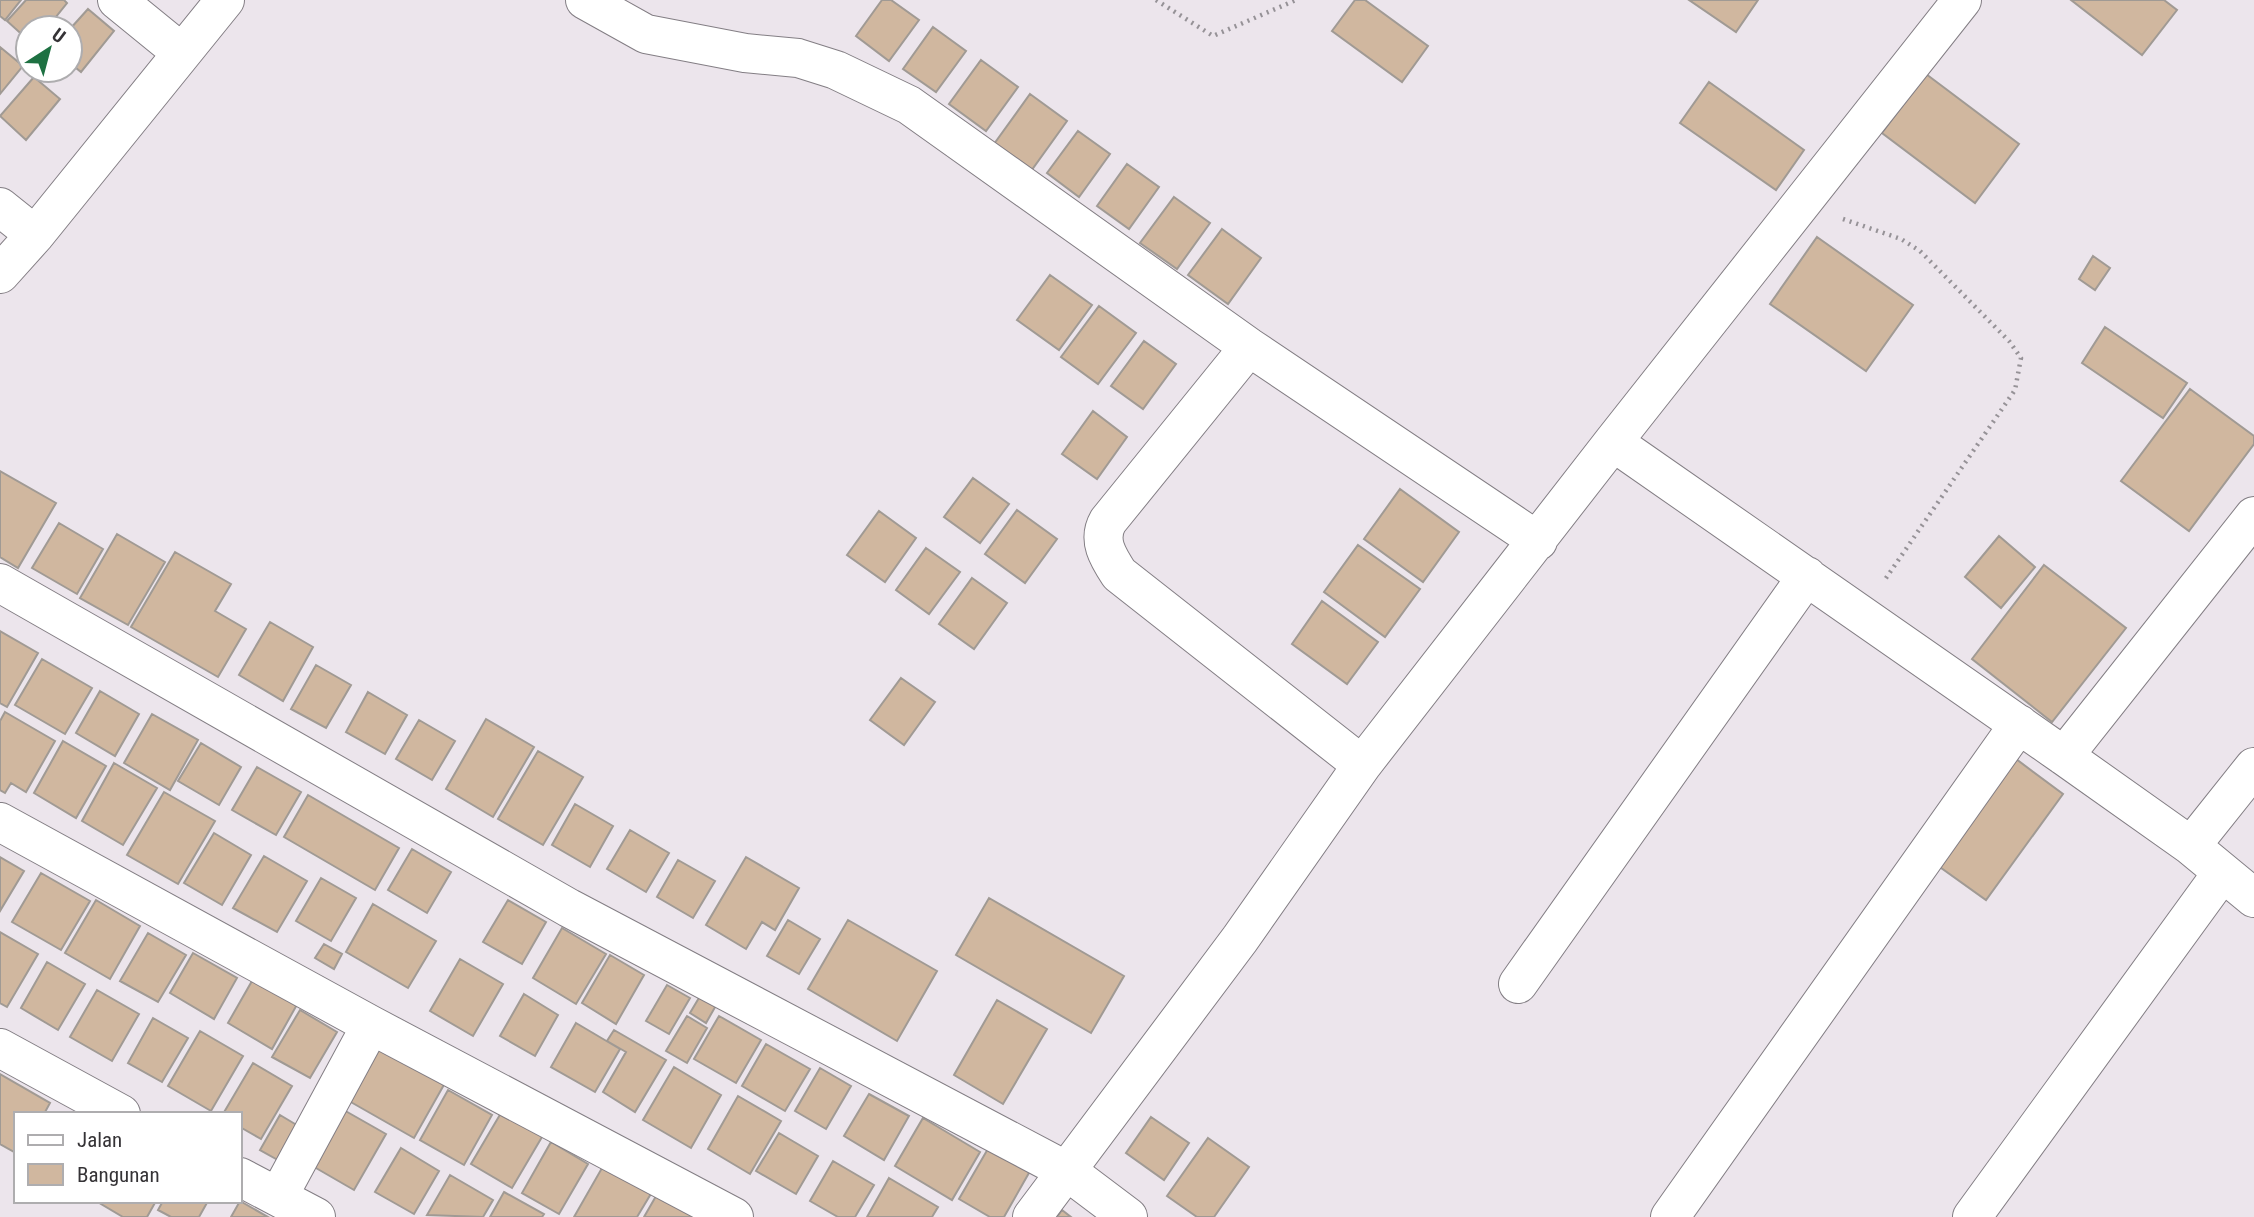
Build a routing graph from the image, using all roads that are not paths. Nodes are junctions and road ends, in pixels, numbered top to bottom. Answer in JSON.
{"nodes":[{"id":1,"x":117,"y":0,"type":"edge"},
{"id":2,"x":225,"y":0,"type":"edge"},
{"id":3,"x":586,"y":0,"type":"edge"},
{"id":4,"x":1962,"y":0,"type":"edge"},
{"id":5,"x":182,"y":53,"type":"junction"},
{"id":6,"x":0,"y":207,"type":"edge"},
{"id":7,"x":35,"y":235,"type":"junction"},
{"id":8,"x":0,"y":274,"type":"edge"},
{"id":9,"x":1249,"y":347,"type":"junction"},
{"id":10,"x":1613,"y":442,"type":"junction"},
{"id":11,"x":2254,"y":516,"type":"edge"},
{"id":12,"x":1538,"y":541,"type":"junction"},
{"id":13,"x":1807,"y":576,"type":"junction"},
{"id":14,"x":0,"y":583,"type":"edge"},
{"id":15,"x":2019,"y":724,"type":"junction"},
{"id":16,"x":2064,"y":755,"type":"junction"},
{"id":17,"x":1362,"y":765,"type":"junction"},
{"id":18,"x":2254,"y":767,"type":"edge"},
{"id":19,"x":0,"y":822,"type":"edge"},
{"id":20,"x":2191,"y":846,"type":"junction"},
{"id":21,"x":2222,"y":873,"type":"junction"},
{"id":22,"x":2254,"y":898,"type":"edge"},
{"id":23,"x":1518,"y":984,"type":"dead end"},
{"id":24,"x":371,"y":1025,"type":"junction"},
{"id":25,"x":0,"y":1048,"type":"edge"},
{"id":26,"x":117,"y":1112,"type":"edge"},
{"id":27,"x":1067,"y":1171,"type":"junction"},
{"id":28,"x":242,"y":1178,"type":"edge"},
{"id":29,"x":278,"y":1197,"type":"junction"},
{"id":30,"x":316,"y":1217,"type":"edge"},
{"id":31,"x":734,"y":1217,"type":"edge"},
{"id":32,"x":1032,"y":1217,"type":"edge"},
{"id":33,"x":1128,"y":1217,"type":"edge"},
{"id":34,"x":1670,"y":1217,"type":"edge"},
{"id":35,"x":1972,"y":1217,"type":"edge"}],
"edges":[{"from":1,"to":5,"type":"street"},
{"from":2,"to":5,"type":"street"},
{"from":3,"to":9,"type":"street"},
{"from":4,"to":10,"type":"street"},
{"from":5,"to":7,"type":"street"},
{"from":6,"to":7,"type":"street"},
{"from":7,"to":8,"type":"street"},
{"from":9,"to":12,"type":"street"},
{"from":9,"to":17,"type":"street"},
{"from":10,"to":12,"type":"street"},
{"from":10,"to":13,"type":"street"},
{"from":11,"to":16,"type":"street"},
{"from":12,"to":17,"type":"street"},
{"from":13,"to":15,"type":"street"},
{"from":13,"to":23,"type":"street"},
{"from":14,"to":27,"type":"street"},
{"from":15,"to":16,"type":"street"},
{"from":15,"to":34,"type":"street"},
{"from":16,"to":20,"type":"street"},
{"from":17,"to":27,"type":"street"},
{"from":18,"to":20,"type":"street"},
{"from":19,"to":24,"type":"street"},
{"from":20,"to":21,"type":"street"},
{"from":21,"to":22,"type":"street"},
{"from":21,"to":35,"type":"street"},
{"from":24,"to":29,"type":"street"},
{"from":24,"to":31,"type":"street"},
{"from":25,"to":26,"type":"street"},
{"from":27,"to":32,"type":"street"},
{"from":27,"to":33,"type":"street"},
{"from":28,"to":29,"type":"street"},
{"from":29,"to":30,"type":"street"}]}
